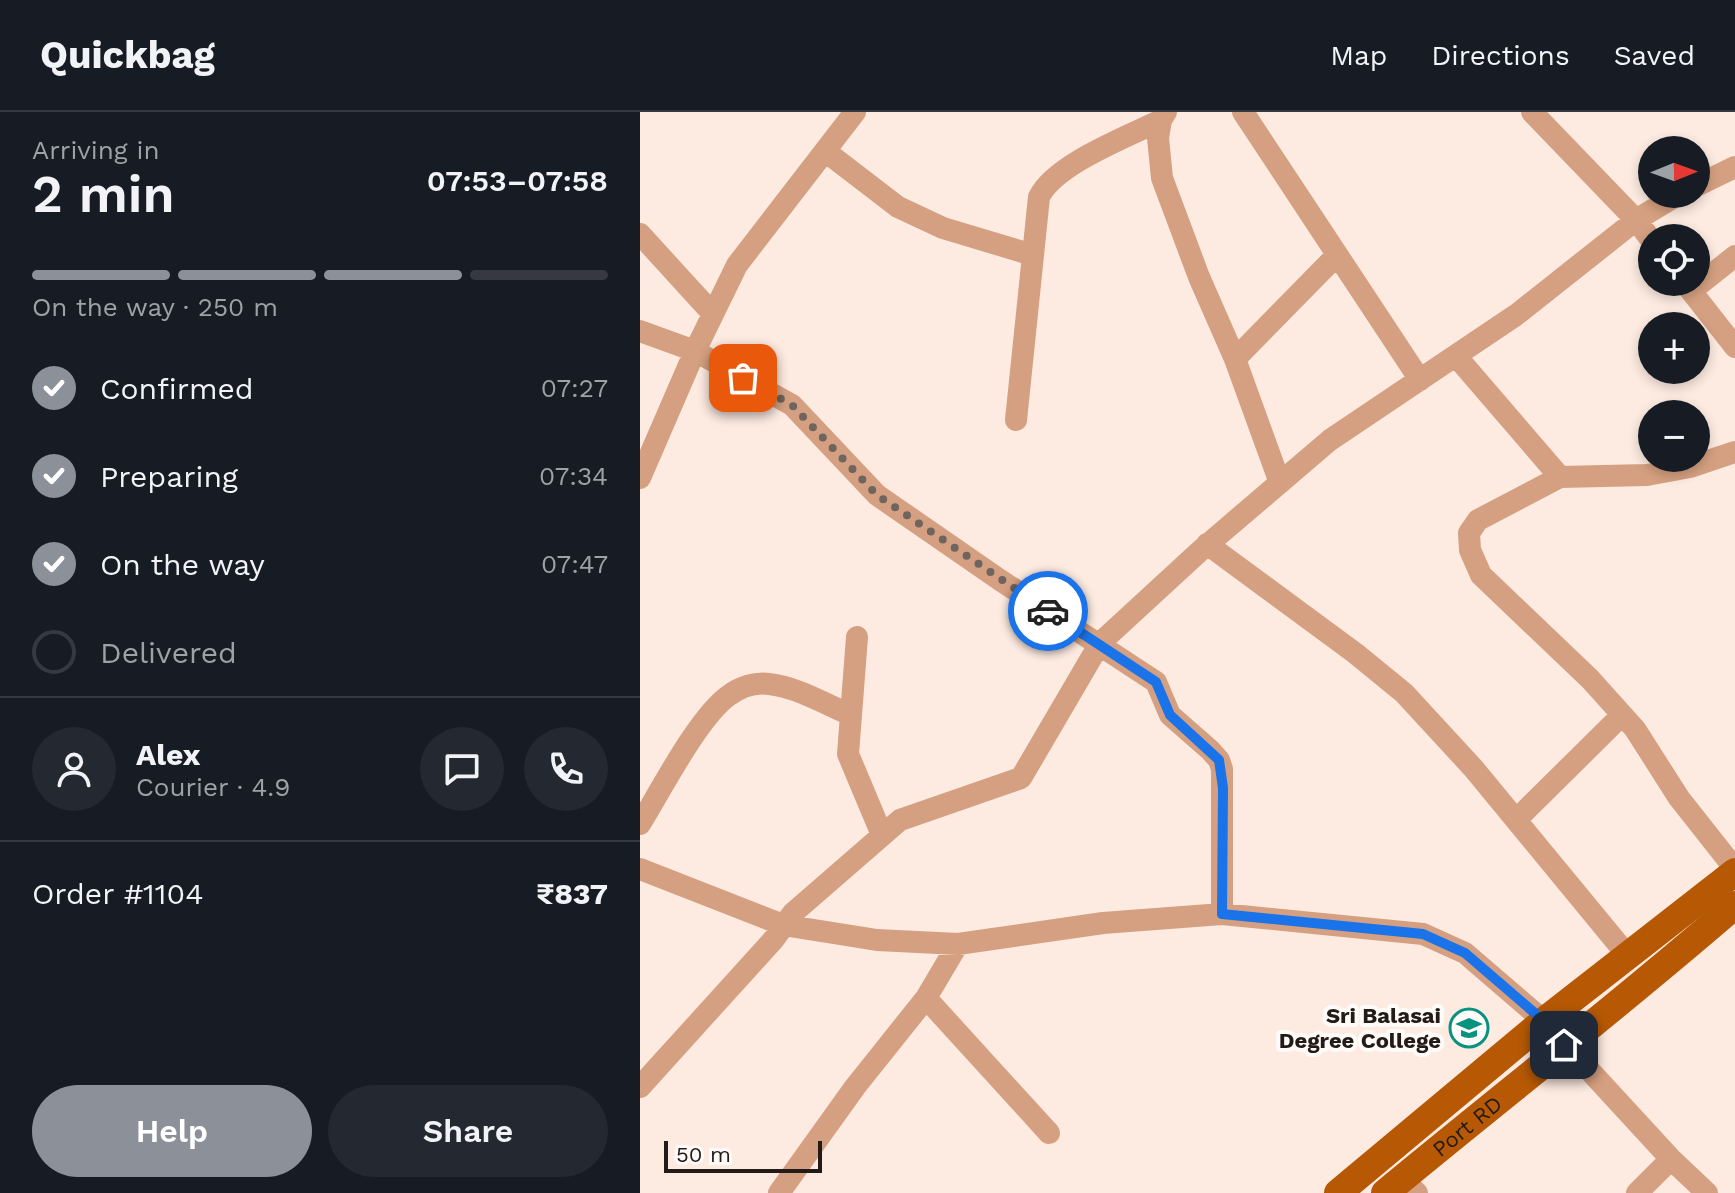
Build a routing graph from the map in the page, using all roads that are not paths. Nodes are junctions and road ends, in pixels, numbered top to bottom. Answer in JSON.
{"nodes":[{"id":1,"x":855,"y":112,"type":"edge"},
{"id":2,"x":1243,"y":112,"type":"edge"},
{"id":3,"x":1532,"y":112,"type":"edge"},
{"id":4,"x":1164,"y":116,"type":"edge"},
{"id":5,"x":825,"y":151,"type":"junction"},
{"id":6,"x":1735,"y":167,"type":"edge"},
{"id":7,"x":1710,"y":179,"type":"edge"},
{"id":8,"x":1656,"y":208,"type":"edge"},
{"id":9,"x":1636,"y":220,"type":"junction"},
{"id":10,"x":1639,"y":224,"type":"edge"},
{"id":11,"x":640,"y":234,"type":"edge"},
{"id":12,"x":1033,"y":255,"type":"junction"},
{"id":13,"x":1336,"y":256,"type":"junction"},
{"id":14,"x":1735,"y":256,"type":"edge"},
{"id":15,"x":1710,"y":272,"type":"edge"},
{"id":16,"x":1696,"y":296,"type":"edge"},
{"id":17,"x":713,"y":314,"type":"junction"},
{"id":18,"x":640,"y":331,"type":"edge"},
{"id":19,"x":1735,"y":347,"type":"edge"},
{"id":20,"x":695,"y":351,"type":"junction"},
{"id":21,"x":1456,"y":356,"type":"junction"},
{"id":22,"x":1235,"y":359,"type":"junction"},
{"id":23,"x":1420,"y":380,"type":"junction"},
{"id":24,"x":1016,"y":420,"type":"dead end"},
{"id":25,"x":1735,"y":452,"type":"edge"},
{"id":26,"x":1560,"y":477,"type":"junction"},
{"id":27,"x":640,"y":478,"type":"edge"},
{"id":28,"x":1280,"y":483,"type":"junction"},
{"id":29,"x":1207,"y":544,"type":"junction"},
{"id":30,"x":857,"y":637,"type":"dead end"},
{"id":31,"x":1100,"y":643,"type":"junction"},
{"id":32,"x":851,"y":715,"type":"junction"},
{"id":33,"x":1622,"y":715,"type":"junction"},
{"id":34,"x":1516,"y":820,"type":"junction"},
{"id":35,"x":640,"y":824,"type":"edge"},
{"id":36,"x":882,"y":835,"type":"junction"},
{"id":37,"x":640,"y":869,"type":"edge"},
{"id":38,"x":1735,"y":870,"type":"edge"},
{"id":39,"x":1735,"y":905,"type":"edge"},
{"id":40,"x":1222,"y":914,"type":"junction"},
{"id":41,"x":783,"y":925,"type":"junction"},
{"id":42,"x":958,"y":944,"type":"junction"},
{"id":43,"x":1628,"y":956,"type":"junction"},
{"id":44,"x":926,"y":998,"type":"junction"},
{"id":45,"x":1544,"y":1021,"type":"junction"},
{"id":46,"x":1564,"y":1045,"type":"junction"},
{"id":47,"x":640,"y":1087,"type":"edge"},
{"id":48,"x":1049,"y":1133,"type":"dead end"},
{"id":49,"x":1671,"y":1159,"type":"junction"},
{"id":50,"x":1401,"y":1188,"type":"edge"},
{"id":51,"x":779,"y":1193,"type":"edge"},
{"id":52,"x":1338,"y":1193,"type":"edge"},
{"id":53,"x":1637,"y":1193,"type":"edge"},
{"id":54,"x":1707,"y":1193,"type":"edge"}],
"edges":[{"from":1,"to":5,"type":"street"},
{"from":2,"to":13,"type":"street"},
{"from":3,"to":9,"type":"street"},
{"from":4,"to":12,"type":"street"},
{"from":4,"to":22,"type":"street"},
{"from":5,"to":12,"type":"street"},
{"from":5,"to":17,"type":"street"},
{"from":6,"to":7,"type":"street"},
{"from":8,"to":9,"type":"street"},
{"from":9,"to":10,"type":"street"},
{"from":9,"to":21,"type":"street"},
{"from":11,"to":17,"type":"street"},
{"from":12,"to":24,"type":"street"},
{"from":13,"to":22,"type":"street"},
{"from":13,"to":23,"type":"street"},
{"from":14,"to":15,"type":"street"},
{"from":16,"to":19,"type":"street"},
{"from":17,"to":20,"type":"street"},
{"from":18,"to":20,"type":"street"},
{"from":20,"to":27,"type":"street"},
{"from":20,"to":31,"type":"street"},
{"from":21,"to":23,"type":"street"},
{"from":21,"to":26,"type":"street"},
{"from":22,"to":28,"type":"street"},
{"from":23,"to":28,"type":"street"},
{"from":25,"to":26,"type":"street"},
{"from":26,"to":33,"type":"street"},
{"from":28,"to":29,"type":"street"},
{"from":29,"to":31,"type":"street"},
{"from":29,"to":34,"type":"street"},
{"from":30,"to":32,"type":"street"},
{"from":31,"to":36,"type":"street"},
{"from":31,"to":40,"type":"street"},
{"from":32,"to":35,"type":"street"},
{"from":32,"to":36,"type":"street"},
{"from":33,"to":34,"type":"street"},
{"from":33,"to":38,"type":"street"},
{"from":34,"to":43,"type":"street"},
{"from":36,"to":41,"type":"street"},
{"from":37,"to":41,"type":"street"},
{"from":38,"to":43,"type":"main road"},
{"from":39,"to":46,"type":"main road","name":"Port RD"},
{"from":40,"to":42,"type":"street"},
{"from":40,"to":45,"type":"street"},
{"from":41,"to":42,"type":"street"},
{"from":41,"to":47,"type":"street"},
{"from":42,"to":44,"type":"street"},
{"from":43,"to":45,"type":"main road"},
{"from":44,"to":48,"type":"street"},
{"from":44,"to":51,"type":"street"},
{"from":45,"to":46,"type":"street"},
{"from":45,"to":52,"type":"main road"},
{"from":46,"to":49,"type":"street"},
{"from":46,"to":50,"type":"main road","name":"Port RD"},
{"from":49,"to":53,"type":"street"},
{"from":49,"to":54,"type":"street"}]}
